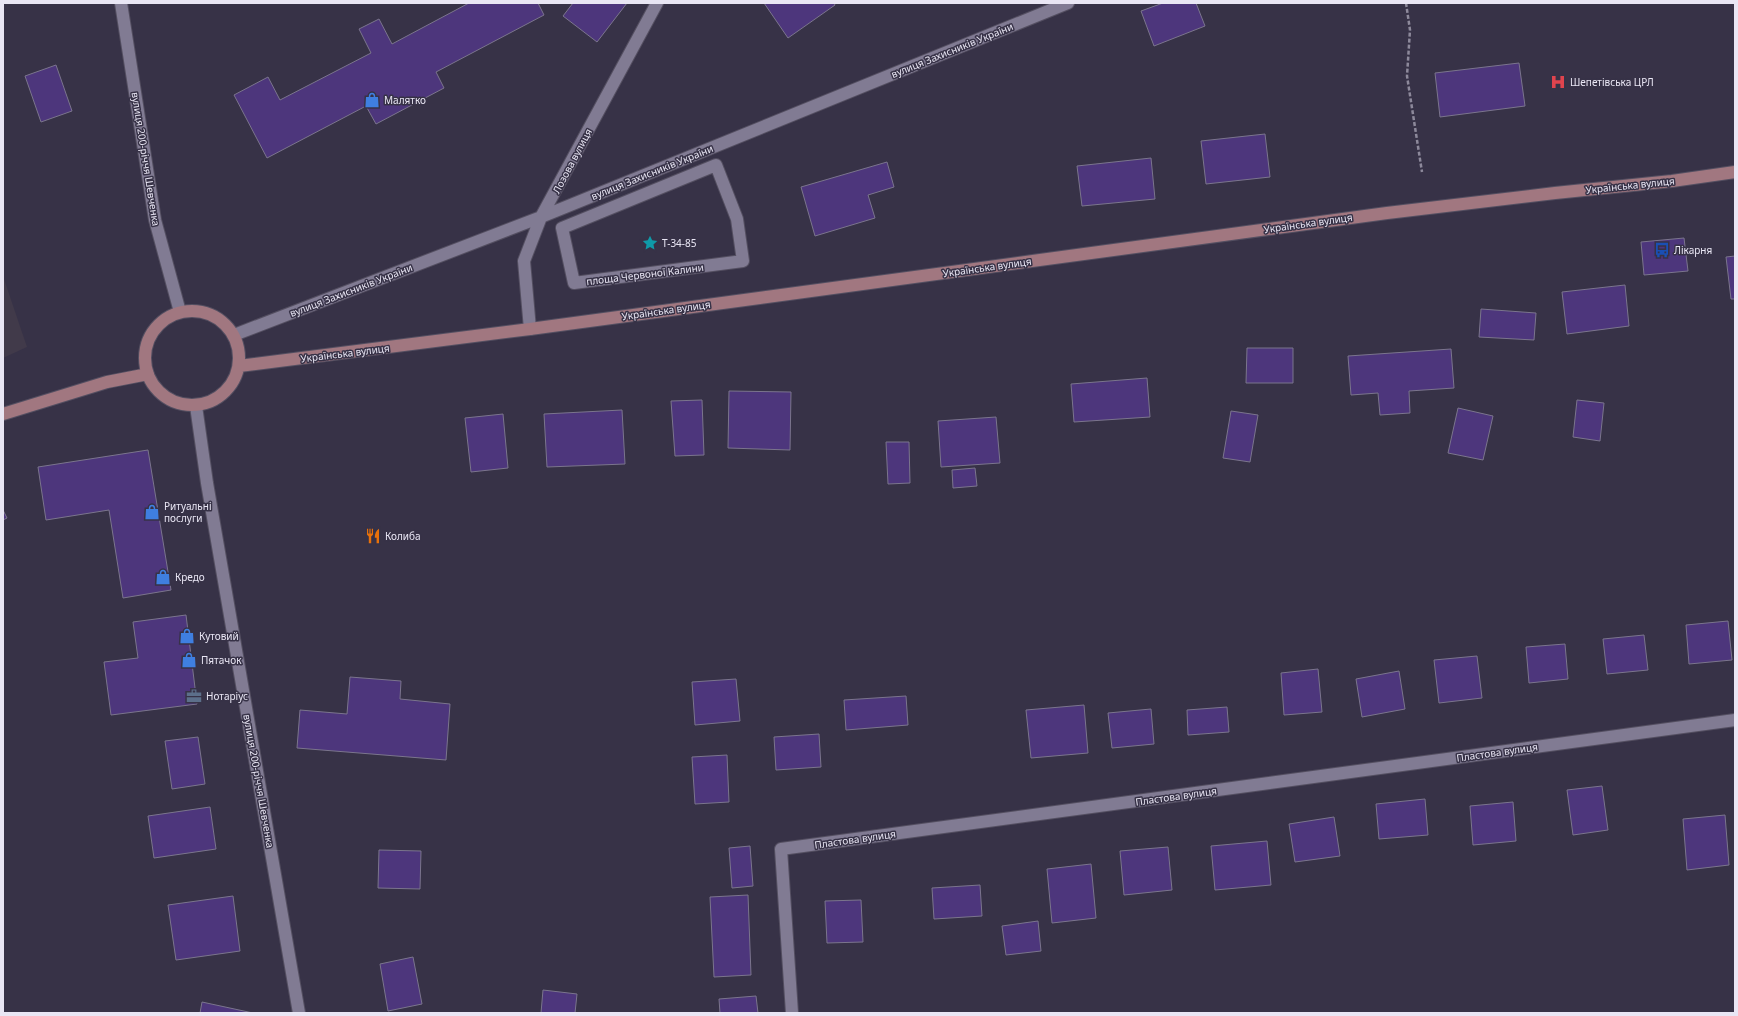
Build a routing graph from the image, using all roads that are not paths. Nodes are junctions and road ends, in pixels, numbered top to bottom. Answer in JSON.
{"nodes":[{"id":1,"x":121,"y":3,"type":"edge"},
{"id":2,"x":657,"y":3,"type":"edge"},
{"id":3,"x":1068,"y":3,"type":"edge"},
{"id":4,"x":716,"y":165,"type":"joint"},
{"id":5,"x":1735,"y":172,"type":"edge"},
{"id":6,"x":541,"y":217,"type":"junction"},
{"id":7,"x":180,"y":312,"type":"junction"},
{"id":8,"x":530,"y":329,"type":"junction"},
{"id":9,"x":234,"y":335,"type":"junction"},
{"id":10,"x":239,"y":366,"type":"junction"},
{"id":11,"x":148,"y":374,"type":"junction"},
{"id":12,"x":196,"y":406,"type":"junction"},
{"id":13,"x":3,"y":414,"type":"edge"},
{"id":14,"x":1735,"y":720,"type":"edge"},
{"id":15,"x":299,"y":1013,"type":"edge"},
{"id":16,"x":792,"y":1013,"type":"edge"}],
"edges":[{"from":1,"to":7,"type":"street","name":"вулиця 200-річчя Шевченка"},
{"from":2,"to":6,"type":"street","name":"Лозова вулиця"},
{"from":3,"to":6,"type":"street","name":"вулиця Захисників України"},
{"from":4,"to":4,"type":"street","name":"площа Червоної Калини"},
{"from":5,"to":8,"type":"main road","name":"Українська вулиця"},
{"from":6,"to":8,"type":"street","name":"Лозова вулиця"},
{"from":6,"to":9,"type":"street","name":"вулиця Захисників України"},
{"from":7,"to":9,"type":"main road"},
{"from":7,"to":11,"type":"main road"},
{"from":8,"to":10,"type":"main road","name":"Українська вулиця"},
{"from":9,"to":10,"type":"main road"},
{"from":10,"to":12,"type":"main road"},
{"from":11,"to":12,"type":"main road"},
{"from":11,"to":13,"type":"main road"},
{"from":12,"to":15,"type":"street","name":"вулиця 200-річчя Шевченка"},
{"from":14,"to":16,"type":"street","name":"Пластова вулиця"}]}
